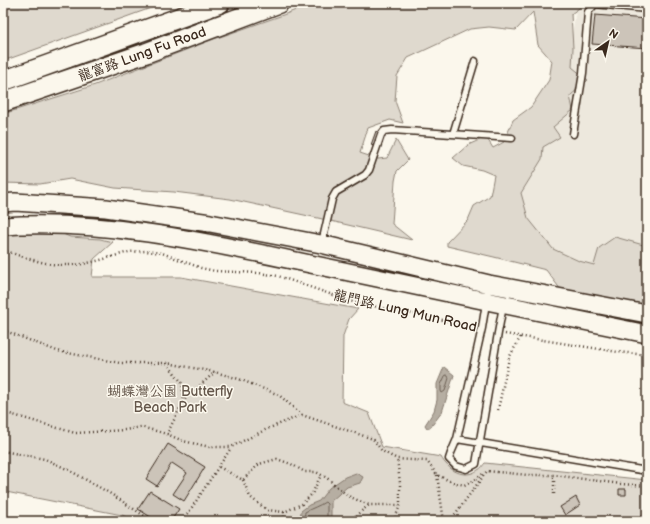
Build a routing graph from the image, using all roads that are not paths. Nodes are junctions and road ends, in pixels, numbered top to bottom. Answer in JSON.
{"nodes":[{"id":1,"x":220,"y":3,"type":"edge"},
{"id":2,"x":279,"y":3,"type":"edge"},
{"id":3,"x":647,"y":9,"type":"edge"},
{"id":4,"x":475,"y":62,"type":"dead end"},
{"id":5,"x":3,"y":81,"type":"edge"},
{"id":6,"x":3,"y":102,"type":"edge"},
{"id":7,"x":453,"y":134,"type":"junction"},
{"id":8,"x":573,"y":134,"type":"dead end"},
{"id":9,"x":512,"y":138,"type":"dead end"},
{"id":10,"x":3,"y":203,"type":"edge"},
{"id":11,"x":3,"y":226,"type":"edge"},
{"id":12,"x":321,"y":244,"type":"junction"},
{"id":13,"x":502,"y":293,"type":"junction"},
{"id":14,"x":487,"y":301,"type":"junction"},
{"id":15,"x":647,"y":314,"type":"edge"},
{"id":16,"x":647,"y":334,"type":"edge"},
{"id":17,"x":457,"y":439,"type":"junction"},
{"id":18,"x":480,"y":442,"type":"junction"},
{"id":19,"x":647,"y":471,"type":"edge"}],
"edges":[{"from":1,"to":5,"type":"main road","name":"龍富路 Lung Fu Road"},
{"from":2,"to":6,"type":"main road","name":"龍富路 Lung Fu Road"},
{"from":3,"to":8,"type":"lane"},
{"from":4,"to":7,"type":"lane"},
{"from":7,"to":9,"type":"lane"},
{"from":7,"to":12,"type":"lane"},
{"from":10,"to":12,"type":"main road","name":"龍門路 Lung Mun Road"},
{"from":11,"to":14,"type":"main road","name":"龍門路 Lung Mun Road"},
{"from":12,"to":13,"type":"main road","name":"龍門路 Lung Mun Road"},
{"from":13,"to":14,"type":"main road","name":"龍門路 Lung Mun Road"},
{"from":13,"to":15,"type":"main road","name":"龍門路 Lung Mun Road"},
{"from":13,"to":16,"type":"main road","name":"龍門路 Lung Mun Road"},
{"from":13,"to":18,"type":"lane"},
{"from":14,"to":17,"type":"lane"},
{"from":17,"to":18,"type":"lane"},
{"from":17,"to":18,"type":"lane"},
{"from":18,"to":19,"type":"lane"}]}
